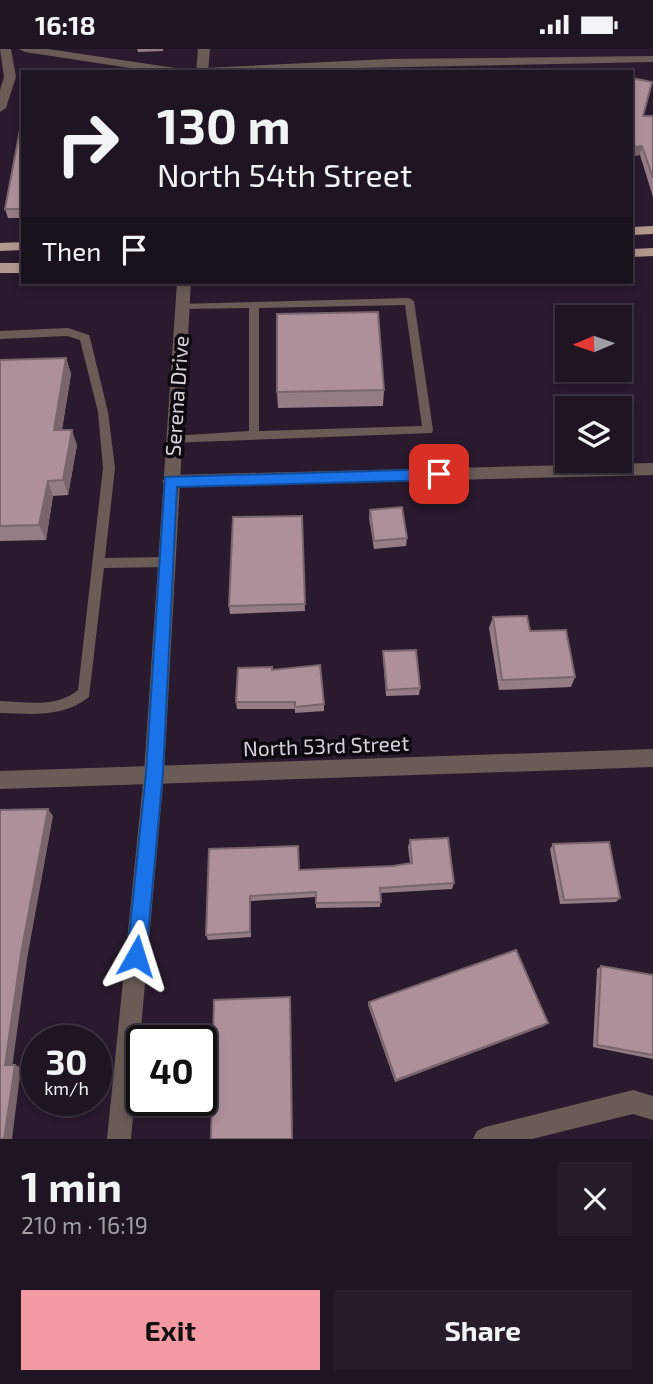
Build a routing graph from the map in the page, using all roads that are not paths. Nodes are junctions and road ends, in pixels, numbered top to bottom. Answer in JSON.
{"nodes":[{"id":1,"x":5,"y":49,"type":"edge"},
{"id":2,"x":25,"y":49,"type":"edge"},
{"id":3,"x":204,"y":49,"type":"edge"},
{"id":4,"x":388,"y":49,"type":"edge"},
{"id":5,"x":653,"y":59,"type":"edge"},
{"id":6,"x":569,"y":60,"type":"edge"},
{"id":7,"x":390,"y":67,"type":"edge"},
{"id":8,"x":168,"y":70,"type":"edge"},
{"id":9,"x":203,"y":70,"type":"edge"},
{"id":10,"x":250,"y":70,"type":"edge"},
{"id":11,"x":0,"y":108,"type":"edge"},
{"id":12,"x":653,"y":230,"type":"edge"},
{"id":13,"x":633,"y":231,"type":"edge"},
{"id":14,"x":21,"y":246,"type":"edge"},
{"id":15,"x":0,"y":247,"type":"edge"},
{"id":16,"x":653,"y":252,"type":"edge"},
{"id":17,"x":633,"y":253,"type":"edge"},
{"id":18,"x":0,"y":268,"type":"edge"},
{"id":19,"x":21,"y":268,"type":"edge"},
{"id":20,"x":184,"y":284,"type":"edge"},
{"id":21,"x":254,"y":305,"type":"junction"},
{"id":22,"x":182,"y":306,"type":"junction"},
{"id":23,"x":0,"y":335,"type":"edge"},
{"id":24,"x":254,"y":435,"type":"junction"},
{"id":25,"x":173,"y":440,"type":"junction"},
{"id":26,"x":653,"y":469,"type":"edge"},
{"id":27,"x":170,"y":481,"type":"junction"},
{"id":28,"x":166,"y":562,"type":"junction"},
{"id":29,"x":99,"y":563,"type":"junction"},
{"id":30,"x":0,"y":707,"type":"edge"},
{"id":31,"x":653,"y":758,"type":"edge"},
{"id":32,"x":155,"y":773,"type":"junction"},
{"id":33,"x":0,"y":779,"type":"edge"},
{"id":34,"x":653,"y":1108,"type":"edge"},
{"id":35,"x":119,"y":1139,"type":"edge"},
{"id":36,"x":485,"y":1139,"type":"edge"}],
"edges":[{"from":1,"to":11,"type":"street"},
{"from":2,"to":8,"type":"street"},
{"from":3,"to":9,"type":"street"},
{"from":4,"to":7,"type":"street"},
{"from":5,"to":6,"type":"street"},
{"from":6,"to":7,"type":"street"},
{"from":7,"to":10,"type":"street"},
{"from":12,"to":13,"type":"main road"},
{"from":14,"to":15,"type":"main road"},
{"from":16,"to":17,"type":"main road"},
{"from":18,"to":19,"type":"main road"},
{"from":20,"to":22,"type":"street","name":"Serena Drive"},
{"from":21,"to":22,"type":"lane"},
{"from":21,"to":24,"type":"lane"},
{"from":21,"to":24,"type":"lane"},
{"from":22,"to":25,"type":"street","name":"Serena Drive"},
{"from":23,"to":29,"type":"lane"},
{"from":24,"to":25,"type":"lane"},
{"from":25,"to":27,"type":"street","name":"Serena Drive"},
{"from":26,"to":27,"type":"street"},
{"from":27,"to":28,"type":"street","name":"Serena Drive"},
{"from":28,"to":29,"type":"lane"},
{"from":28,"to":32,"type":"street","name":"Serena Drive"},
{"from":29,"to":30,"type":"lane"},
{"from":31,"to":32,"type":"street","name":"North 53rd Street"},
{"from":32,"to":33,"type":"street","name":"North 53rd Street"},
{"from":32,"to":35,"type":"street","name":"Serena Drive"},
{"from":34,"to":36,"type":"street"}]}
